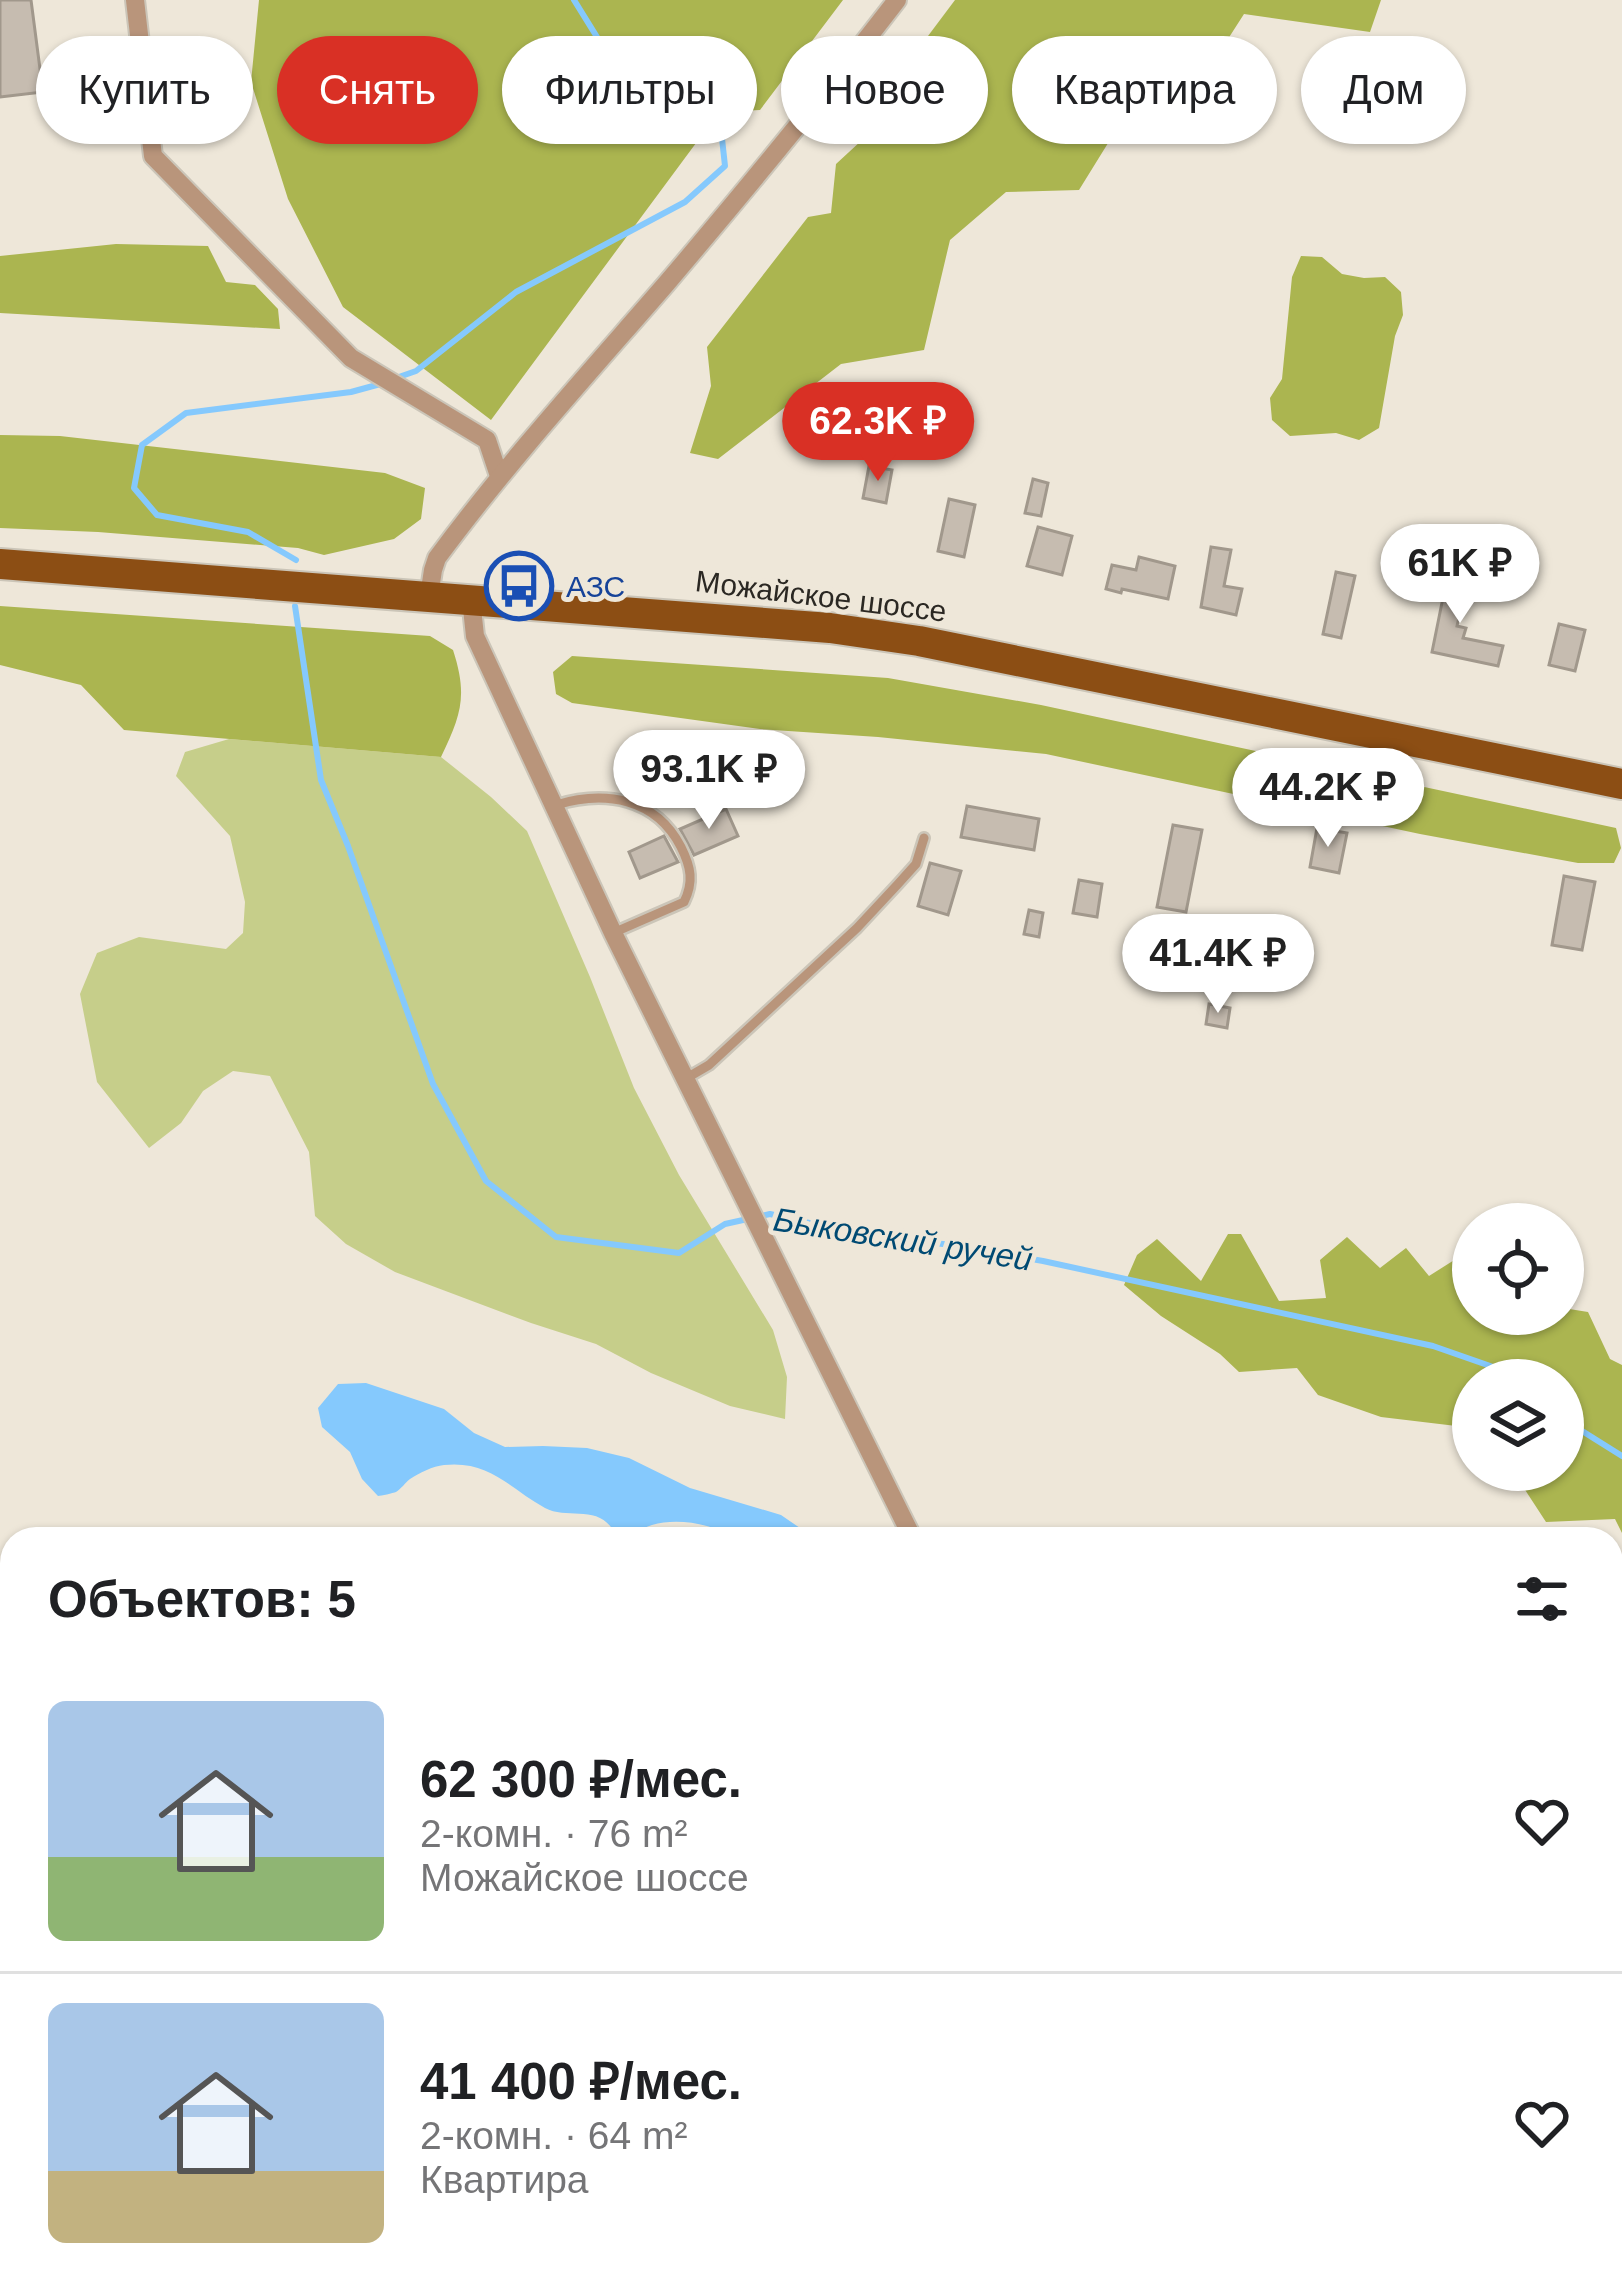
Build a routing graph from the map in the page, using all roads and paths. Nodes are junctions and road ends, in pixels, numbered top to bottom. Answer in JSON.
{"nodes":[{"id":1,"x":135,"y":0,"type":"edge"},
{"id":2,"x":897,"y":0,"type":"edge"},
{"id":3,"x":499,"y":476,"type":"junction"},
{"id":4,"x":0,"y":564,"type":"edge"},
{"id":5,"x":429,"y":596,"type":"junction"},
{"id":6,"x":471,"y":599,"type":"junction"},
{"id":7,"x":1622,"y":784,"type":"edge"},
{"id":8,"x":554,"y":806,"type":"junction"},
{"id":9,"x":924,"y":838,"type":"dead end"},
{"id":10,"x":613,"y":933,"type":"junction"},
{"id":11,"x":685,"y":1079,"type":"junction"},
{"id":12,"x":907,"y":1527,"type":"edge"}],
"edges":[{"from":1,"to":3,"type":"street"},
{"from":2,"to":3,"type":"street"},
{"from":3,"to":5,"type":"street"},
{"from":4,"to":5,"type":"main road","name":"Можайское шоссе"},
{"from":5,"to":6,"type":"main road","name":"Можайское шоссе"},
{"from":6,"to":7,"type":"main road","name":"Можайское шоссе"},
{"from":6,"to":8,"type":"street"},
{"from":8,"to":10,"type":"street"},
{"from":8,"to":10,"type":"lane"},
{"from":9,"to":11,"type":"lane"},
{"from":10,"to":11,"type":"street"},
{"from":11,"to":12,"type":"street"}]}
